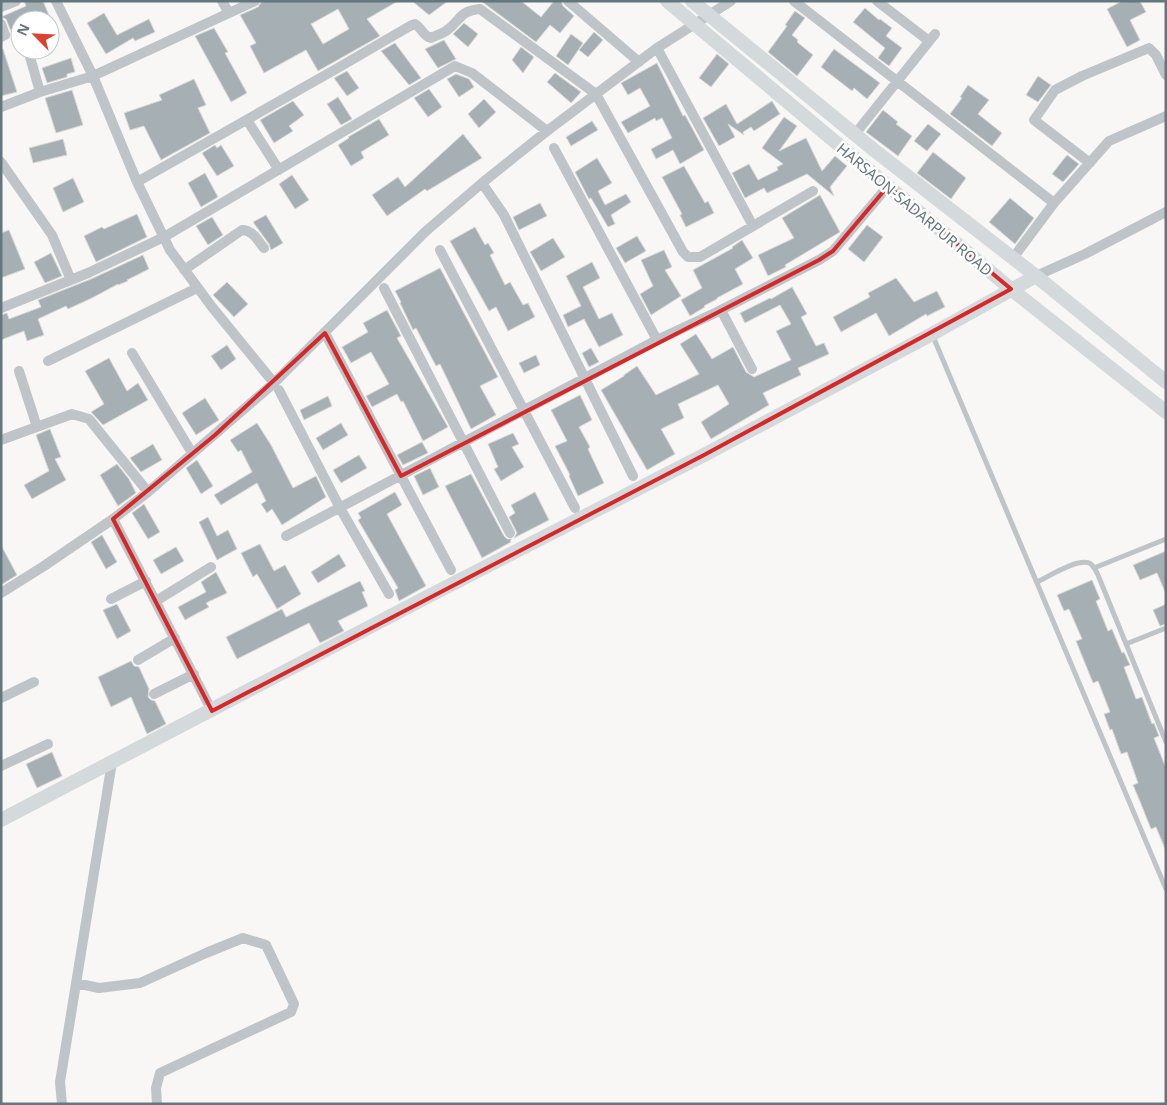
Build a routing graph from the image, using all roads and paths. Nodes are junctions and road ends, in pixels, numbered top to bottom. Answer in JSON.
{"nodes":[{"id":1,"x":16,"y":1,"type":"edge"},
{"id":2,"x":56,"y":1,"type":"edge"},
{"id":3,"x":222,"y":1,"type":"edge"},
{"id":4,"x":255,"y":1,"type":"edge"},
{"id":5,"x":568,"y":1,"type":"edge"},
{"id":6,"x":667,"y":1,"type":"edge"},
{"id":7,"x":692,"y":1,"type":"edge"},
{"id":8,"x":730,"y":1,"type":"edge"},
{"id":9,"x":794,"y":1,"type":"edge"},
{"id":10,"x":877,"y":1,"type":"edge"},
{"id":11,"x":1,"y":7,"type":"edge"},
{"id":12,"x":229,"y":13,"type":"junction"},
{"id":13,"x":709,"y":16,"type":"junction"},
{"id":14,"x":1,"y":24,"type":"edge"},
{"id":15,"x":694,"y":24,"type":"junction"},
{"id":16,"x":1,"y":37,"type":"edge"},
{"id":17,"x":657,"y":48,"type":"junction"},
{"id":18,"x":31,"y":60,"type":"edge"},
{"id":19,"x":639,"y":62,"type":"junction"},
{"id":20,"x":1166,"y":75,"type":"edge"},
{"id":21,"x":93,"y":76,"type":"junction"},
{"id":22,"x":897,"y":81,"type":"junction"},
{"id":23,"x":40,"y":92,"type":"junction"},
{"id":24,"x":596,"y":94,"type":"junction"},
{"id":25,"x":1,"y":107,"type":"edge"},
{"id":26,"x":1166,"y":116,"type":"edge"},
{"id":27,"x":248,"y":120,"type":"junction"},
{"id":28,"x":547,"y":131,"type":"junction"},
{"id":29,"x":855,"y":134,"type":"junction"},
{"id":30,"x":554,"y":148,"type":"dead end"},
{"id":31,"x":1,"y":162,"type":"edge"},
{"id":32,"x":1090,"y":163,"type":"junction"},
{"id":33,"x":279,"y":170,"type":"junction"},
{"id":34,"x":137,"y":182,"type":"junction"},
{"id":35,"x":482,"y":183,"type":"junction"},
{"id":36,"x":888,"y":186,"type":"junction"},
{"id":37,"x":813,"y":190,"type":"dead end"},
{"id":38,"x":1054,"y":203,"type":"junction"},
{"id":39,"x":1166,"y":212,"type":"edge"},
{"id":40,"x":753,"y":226,"type":"junction"},
{"id":41,"x":164,"y":238,"type":"junction"},
{"id":42,"x":264,"y":248,"type":"dead end"},
{"id":43,"x":440,"y":250,"type":"dead end"},
{"id":44,"x":1013,"y":258,"type":"junction"},
{"id":45,"x":184,"y":270,"type":"junction"},
{"id":46,"x":1036,"y":276,"type":"junction"},
{"id":47,"x":70,"y":280,"type":"junction"},
{"id":48,"x":198,"y":288,"type":"junction"},
{"id":49,"x":384,"y":288,"type":"dead end"},
{"id":50,"x":1011,"y":289,"type":"junction"},
{"id":51,"x":1,"y":308,"type":"edge"},
{"id":52,"x":721,"y":310,"type":"junction"},
{"id":53,"x":325,"y":333,"type":"junction"},
{"id":54,"x":932,"y":334,"type":"junction"},
{"id":55,"x":656,"y":340,"type":"junction"},
{"id":56,"x":132,"y":353,"type":"dead end"},
{"id":57,"x":48,"y":361,"type":"dead end"},
{"id":58,"x":752,"y":369,"type":"dead end"},
{"id":59,"x":19,"y":371,"type":"dead end"},
{"id":60,"x":584,"y":379,"type":"junction"},
{"id":61,"x":1166,"y":382,"type":"edge"},
{"id":62,"x":277,"y":386,"type":"junction"},
{"id":63,"x":524,"y":411,"type":"junction"},
{"id":64,"x":1166,"y":412,"type":"edge"},
{"id":65,"x":37,"y":427,"type":"junction"},
{"id":66,"x":1,"y":440,"type":"edge"},
{"id":67,"x":464,"y":443,"type":"junction"},
{"id":68,"x":192,"y":453,"type":"junction"},
{"id":69,"x":401,"y":476,"type":"junction"},
{"id":70,"x":634,"y":476,"type":"dead end"},
{"id":71,"x":148,"y":492,"type":"junction"},
{"id":72,"x":340,"y":508,"type":"junction"},
{"id":73,"x":575,"y":508,"type":"dead end"},
{"id":74,"x":113,"y":519,"type":"junction"},
{"id":75,"x":510,"y":533,"type":"dead end"},
{"id":76,"x":286,"y":536,"type":"dead end"},
{"id":77,"x":1166,"y":539,"type":"edge"},
{"id":78,"x":211,"y":567,"type":"dead end"},
{"id":79,"x":1094,"y":568,"type":"junction"},
{"id":80,"x":451,"y":570,"type":"dead end"},
{"id":81,"x":146,"y":581,"type":"junction"},
{"id":82,"x":1037,"y":582,"type":"junction"},
{"id":83,"x":1,"y":593,"type":"edge"},
{"id":84,"x":389,"y":594,"type":"dead end"},
{"id":85,"x":111,"y":599,"type":"dead end"},
{"id":86,"x":156,"y":601,"type":"junction"},
{"id":87,"x":1166,"y":628,"type":"edge"},
{"id":88,"x":175,"y":638,"type":"junction"},
{"id":89,"x":1126,"y":644,"type":"junction"},
{"id":90,"x":138,"y":660,"type":"dead end"},
{"id":91,"x":194,"y":674,"type":"junction"},
{"id":92,"x":34,"y":682,"type":"dead end"},
{"id":93,"x":154,"y":694,"type":"dead end"},
{"id":94,"x":1,"y":698,"type":"edge"},
{"id":95,"x":212,"y":711,"type":"junction"},
{"id":96,"x":1166,"y":742,"type":"edge"},
{"id":97,"x":48,"y":744,"type":"dead end"},
{"id":98,"x":112,"y":762,"type":"junction"},
{"id":99,"x":1,"y":766,"type":"edge"},
{"id":100,"x":1,"y":820,"type":"edge"},
{"id":101,"x":1166,"y":889,"type":"edge"},
{"id":102,"x":76,"y":983,"type":"junction"},
{"id":103,"x":62,"y":1104,"type":"edge"},
{"id":104,"x":157,"y":1104,"type":"edge"}],
"edges":[{"from":1,"to":11,"type":"street"},
{"from":2,"to":21,"type":"street"},
{"from":3,"to":12,"type":"street"},
{"from":4,"to":12,"type":"street"},
{"from":5,"to":19,"type":"street"},
{"from":6,"to":15,"type":"street","name":"HARSAON-SADARPUR ROAD"},
{"from":7,"to":13,"type":"street","name":"HARSAON-SADARPUR ROAD"},
{"from":8,"to":13,"type":"street"},
{"from":9,"to":22,"type":"street"},
{"from":10,"to":22,"type":"street"},
{"from":12,"to":21,"type":"street"},
{"from":13,"to":15,"type":"street"},
{"from":13,"to":29,"type":"street","name":"HARSAON-SADARPUR ROAD"},
{"from":14,"to":16,"type":"street"},
{"from":15,"to":17,"type":"street"},
{"from":15,"to":36,"type":"street","name":"HARSAON-SADARPUR ROAD"},
{"from":17,"to":19,"type":"street"},
{"from":17,"to":40,"type":"street"},
{"from":18,"to":23,"type":"street"},
{"from":19,"to":24,"type":"street"},
{"from":20,"to":32,"type":"street"},
{"from":21,"to":23,"type":"street"},
{"from":21,"to":34,"type":"street"},
{"from":22,"to":29,"type":"street"},
{"from":22,"to":38,"type":"street"},
{"from":23,"to":25,"type":"street"},
{"from":24,"to":27,"type":"street"},
{"from":24,"to":28,"type":"street"},
{"from":24,"to":40,"type":"street"},
{"from":26,"to":32,"type":"street"},
{"from":27,"to":33,"type":"street"},
{"from":27,"to":34,"type":"street"},
{"from":28,"to":33,"type":"street"},
{"from":28,"to":35,"type":"street"},
{"from":29,"to":44,"type":"street","name":"HARSAON-SADARPUR ROAD"},
{"from":30,"to":55,"type":"street"},
{"from":31,"to":47,"type":"street"},
{"from":32,"to":38,"type":"street"},
{"from":33,"to":41,"type":"street"},
{"from":34,"to":41,"type":"street"},
{"from":35,"to":53,"type":"street"},
{"from":35,"to":60,"type":"street"},
{"from":36,"to":50,"type":"street","name":"HARSAON-SADARPUR ROAD"},
{"from":36,"to":52,"type":"street"},
{"from":37,"to":40,"type":"street"},
{"from":38,"to":44,"type":"street"},
{"from":39,"to":46,"type":"street"},
{"from":41,"to":45,"type":"street"},
{"from":41,"to":47,"type":"street"},
{"from":42,"to":45,"type":"street"},
{"from":43,"to":63,"type":"street"},
{"from":44,"to":46,"type":"street","name":"HARSAON-SADARPUR ROAD"},
{"from":45,"to":48,"type":"street"},
{"from":46,"to":50,"type":"street"},
{"from":46,"to":61,"type":"street","name":"HARSAON-SADARPUR ROAD"},
{"from":47,"to":51,"type":"street"},
{"from":48,"to":57,"type":"street"},
{"from":48,"to":62,"type":"street"},
{"from":49,"to":67,"type":"street"},
{"from":50,"to":54,"type":"street"},
{"from":50,"to":64,"type":"street","name":"HARSAON-SADARPUR ROAD"},
{"from":52,"to":55,"type":"street"},
{"from":52,"to":58,"type":"street"},
{"from":53,"to":62,"type":"street"},
{"from":53,"to":69,"type":"street"},
{"from":54,"to":82,"type":"lane"},
{"from":54,"to":95,"type":"street"},
{"from":55,"to":60,"type":"street"},
{"from":56,"to":68,"type":"street"},
{"from":59,"to":65,"type":"street"},
{"from":60,"to":63,"type":"street"},
{"from":60,"to":70,"type":"street"},
{"from":62,"to":68,"type":"street"},
{"from":62,"to":72,"type":"street"},
{"from":63,"to":67,"type":"street"},
{"from":63,"to":73,"type":"street"},
{"from":65,"to":66,"type":"street"},
{"from":65,"to":71,"type":"street"},
{"from":67,"to":69,"type":"street"},
{"from":67,"to":75,"type":"street"},
{"from":68,"to":71,"type":"street"},
{"from":69,"to":72,"type":"street"},
{"from":69,"to":80,"type":"street"},
{"from":71,"to":74,"type":"street"},
{"from":72,"to":76,"type":"street"},
{"from":72,"to":84,"type":"street"},
{"from":74,"to":81,"type":"street"},
{"from":74,"to":83,"type":"street"},
{"from":77,"to":79,"type":"lane"},
{"from":78,"to":86,"type":"street"},
{"from":79,"to":82,"type":"lane"},
{"from":79,"to":89,"type":"lane"},
{"from":81,"to":85,"type":"street"},
{"from":81,"to":86,"type":"street"},
{"from":82,"to":101,"type":"lane"},
{"from":86,"to":88,"type":"street"},
{"from":87,"to":89,"type":"lane"},
{"from":88,"to":90,"type":"street"},
{"from":88,"to":91,"type":"street"},
{"from":89,"to":96,"type":"lane"},
{"from":91,"to":93,"type":"street"},
{"from":91,"to":95,"type":"street"},
{"from":92,"to":94,"type":"street"},
{"from":95,"to":98,"type":"street"},
{"from":97,"to":99,"type":"street"},
{"from":98,"to":100,"type":"street"},
{"from":98,"to":102,"type":"street"},
{"from":102,"to":103,"type":"street"},
{"from":102,"to":104,"type":"street"}]}
